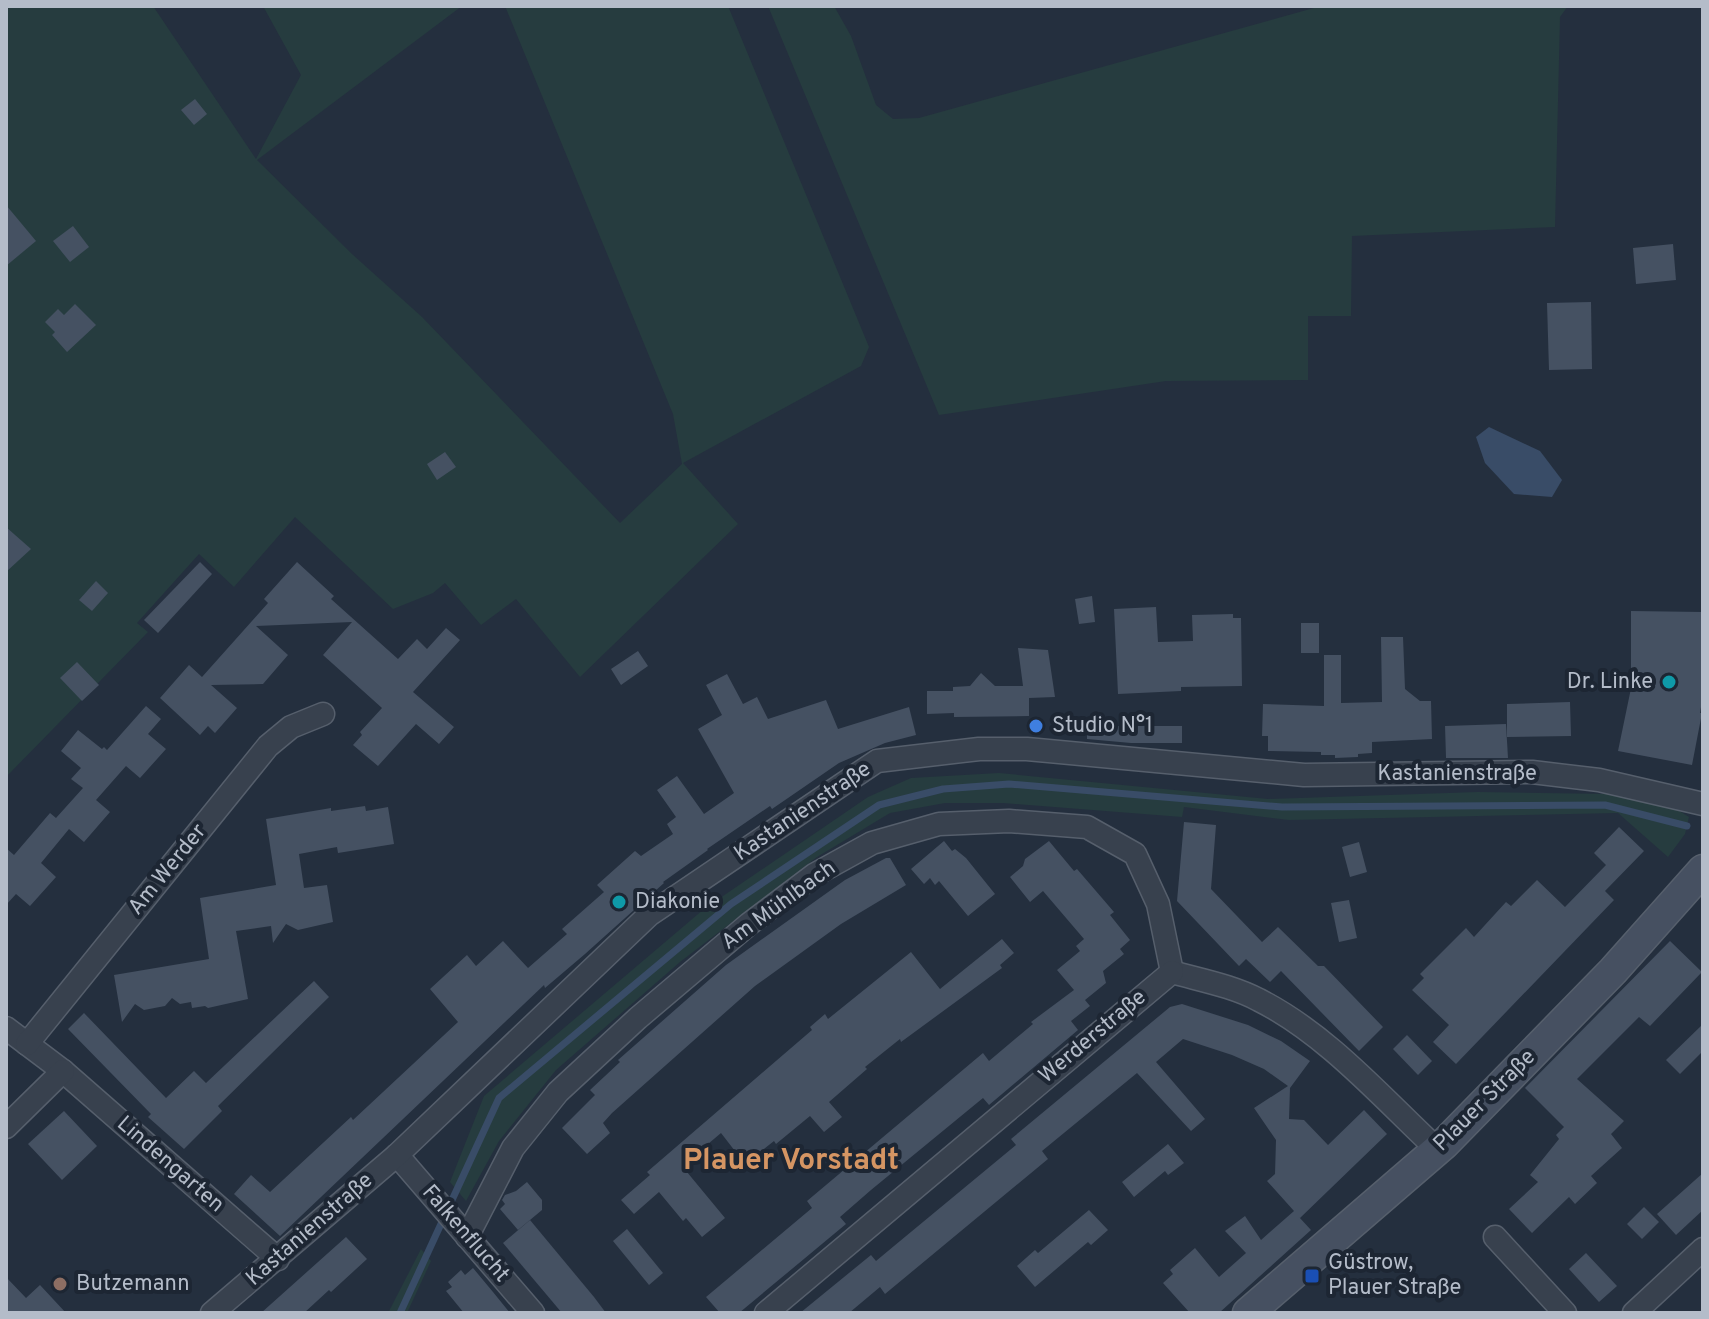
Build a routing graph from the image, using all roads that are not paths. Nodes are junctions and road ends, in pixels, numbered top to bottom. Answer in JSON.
{"nodes":[{"id":1,"x":323,"y":714,"type":"dead end"},
{"id":2,"x":1703,"y":804,"type":"edge"},
{"id":3,"x":1703,"y":871,"type":"edge"},
{"id":4,"x":1172,"y":972,"type":"junction"},
{"id":5,"x":6,"y":1028,"type":"edge"},
{"id":6,"x":27,"y":1044,"type":"junction"},
{"id":7,"x":63,"y":1071,"type":"junction"},
{"id":8,"x":6,"y":1127,"type":"edge"},
{"id":9,"x":1438,"y":1150,"type":"junction"},
{"id":10,"x":397,"y":1155,"type":"junction"},
{"id":11,"x":463,"y":1231,"type":"junction"},
{"id":12,"x":1495,"y":1237,"type":"dead end"},
{"id":13,"x":1703,"y":1249,"type":"edge"},
{"id":14,"x":278,"y":1259,"type":"junction"},
{"id":15,"x":214,"y":1312,"type":"edge"},
{"id":16,"x":533,"y":1313,"type":"edge"},
{"id":17,"x":766,"y":1313,"type":"edge"},
{"id":18,"x":1248,"y":1313,"type":"edge"},
{"id":19,"x":1565,"y":1313,"type":"edge"},
{"id":20,"x":1634,"y":1313,"type":"edge"}],
"edges":[{"from":1,"to":6,"type":"street","name":"Am Werder"},
{"from":2,"to":10,"type":"street","name":"Kastanienstraße"},
{"from":3,"to":9,"type":"main road","name":"Plauer Straße"},
{"from":4,"to":9,"type":"street"},
{"from":4,"to":11,"type":"street","name":"Am Mühlbach"},
{"from":4,"to":17,"type":"street","name":"Werderstraße"},
{"from":5,"to":6,"type":"street","name":"Lindengarten"},
{"from":6,"to":7,"type":"street","name":"Lindengarten"},
{"from":7,"to":8,"type":"street"},
{"from":7,"to":14,"type":"street","name":"Lindengarten"},
{"from":9,"to":18,"type":"main road","name":"Plauer Straße"},
{"from":10,"to":11,"type":"street","name":"Falkenflucht"},
{"from":10,"to":14,"type":"street","name":"Kastanienstraße"},
{"from":11,"to":16,"type":"street","name":"Falkenflucht"},
{"from":12,"to":19,"type":"street"},
{"from":13,"to":20,"type":"street"},
{"from":14,"to":15,"type":"street","name":"Kastanienstraße"}]}
